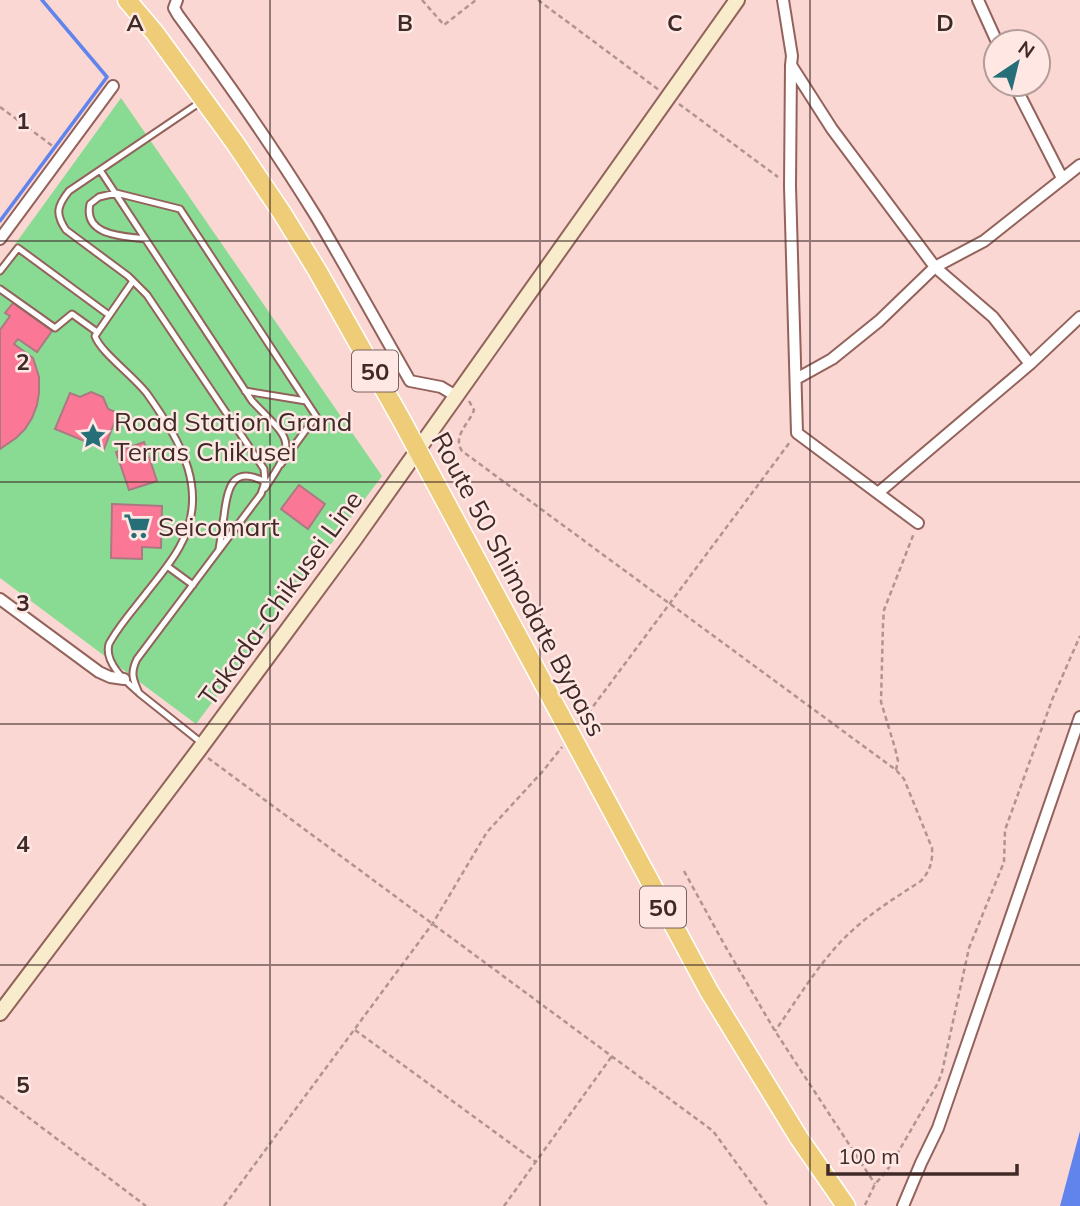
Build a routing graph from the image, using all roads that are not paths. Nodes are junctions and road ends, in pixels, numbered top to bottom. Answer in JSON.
{"nodes":[{"id":1,"x":127,"y":0,"type":"edge"},
{"id":2,"x":177,"y":0,"type":"edge"},
{"id":3,"x":737,"y":0,"type":"edge"},
{"id":4,"x":783,"y":0,"type":"edge"},
{"id":5,"x":978,"y":0,"type":"edge"},
{"id":6,"x":991,"y":28,"type":"edge"},
{"id":7,"x":791,"y":65,"type":"junction"},
{"id":8,"x":113,"y":86,"type":"dead end"},
{"id":9,"x":1021,"y":98,"type":"edge"},
{"id":10,"x":205,"y":100,"type":"junction"},
{"id":11,"x":1080,"y":165,"type":"edge"},
{"id":12,"x":100,"y":170,"type":"junction"},
{"id":13,"x":1062,"y":178,"type":"junction"},
{"id":14,"x":116,"y":193,"type":"junction"},
{"id":15,"x":0,"y":239,"type":"edge"},
{"id":16,"x":145,"y":239,"type":"junction"},
{"id":17,"x":935,"y":267,"type":"junction"},
{"id":18,"x":0,"y":271,"type":"edge"},
{"id":19,"x":133,"y":281,"type":"junction"},
{"id":20,"x":0,"y":289,"type":"edge"},
{"id":21,"x":109,"y":315,"type":"junction"},
{"id":22,"x":1080,"y":317,"type":"edge"},
{"id":23,"x":97,"y":332,"type":"junction"},
{"id":24,"x":1030,"y":364,"type":"junction"},
{"id":25,"x":796,"y":379,"type":"junction"},
{"id":26,"x":245,"y":391,"type":"junction"},
{"id":27,"x":457,"y":394,"type":"junction"},
{"id":28,"x":306,"y":401,"type":"junction"},
{"id":29,"x":417,"y":450,"type":"junction"},
{"id":30,"x":281,"y":464,"type":"junction"},
{"id":31,"x":265,"y":482,"type":"junction"},
{"id":32,"x":878,"y":493,"type":"junction"},
{"id":33,"x":261,"y":494,"type":"junction"},
{"id":34,"x":918,"y":523,"type":"road end"},
{"id":35,"x":219,"y":550,"type":"junction"},
{"id":36,"x":167,"y":565,"type":"junction"},
{"id":37,"x":193,"y":585,"type":"junction"},
{"id":38,"x":0,"y":599,"type":"edge"},
{"id":39,"x":124,"y":679,"type":"junction"},
{"id":40,"x":139,"y":693,"type":"junction"},
{"id":41,"x":1080,"y":717,"type":"edge"},
{"id":42,"x":201,"y":748,"type":"junction"},
{"id":43,"x":0,"y":1013,"type":"edge"},
{"id":44,"x":846,"y":1206,"type":"edge"},
{"id":45,"x":903,"y":1206,"type":"edge"}],
"edges":[{"from":1,"to":10,"type":"highway","name":"Route 50 Shimodate Bypass","number":"50"},
{"from":2,"to":27,"type":"street"},
{"from":3,"to":27,"type":"main road","name":"Takada-Chikusei Line"},
{"from":4,"to":7,"type":"street"},
{"from":5,"to":6,"type":"street"},
{"from":7,"to":17,"type":"street"},
{"from":7,"to":25,"type":"street"},
{"from":8,"to":15,"type":"street"},
{"from":9,"to":13,"type":"street"},
{"from":10,"to":12,"type":"lane"},
{"from":10,"to":29,"type":"highway","name":"Route 50 Shimodate Bypass","number":"50"},
{"from":11,"to":13,"type":"street"},
{"from":12,"to":14,"type":"lane"},
{"from":12,"to":19,"type":"lane"},
{"from":13,"to":17,"type":"street"},
{"from":14,"to":16,"type":"lane"},
{"from":14,"to":16,"type":"lane"},
{"from":14,"to":28,"type":"lane"},
{"from":16,"to":26,"type":"lane"},
{"from":17,"to":24,"type":"street"},
{"from":17,"to":25,"type":"street"},
{"from":18,"to":21,"type":"lane"},
{"from":19,"to":21,"type":"lane"},
{"from":19,"to":31,"type":"lane"},
{"from":20,"to":23,"type":"lane"},
{"from":21,"to":23,"type":"lane"},
{"from":22,"to":24,"type":"street"},
{"from":23,"to":36,"type":"lane"},
{"from":24,"to":32,"type":"street"},
{"from":25,"to":32,"type":"street"},
{"from":26,"to":28,"type":"lane"},
{"from":26,"to":30,"type":"lane"},
{"from":27,"to":29,"type":"main road","name":"Takada-Chikusei Line"},
{"from":28,"to":30,"type":"lane"},
{"from":29,"to":42,"type":"main road","name":"Takada-Chikusei Line"},
{"from":29,"to":44,"type":"highway","name":"Route 50 Shimodate Bypass","number":"50"},
{"from":30,"to":33,"type":"lane"},
{"from":31,"to":33,"type":"lane"},
{"from":31,"to":35,"type":"lane"},
{"from":32,"to":34,"type":"street"},
{"from":33,"to":35,"type":"lane"},
{"from":35,"to":37,"type":"lane"},
{"from":36,"to":37,"type":"lane"},
{"from":36,"to":39,"type":"lane"},
{"from":37,"to":40,"type":"lane"},
{"from":38,"to":39,"type":"street"},
{"from":39,"to":40,"type":"lane"},
{"from":40,"to":42,"type":"lane"},
{"from":41,"to":45,"type":"street"},
{"from":42,"to":43,"type":"main road","name":"Takada-Chikusei Line"}]}
